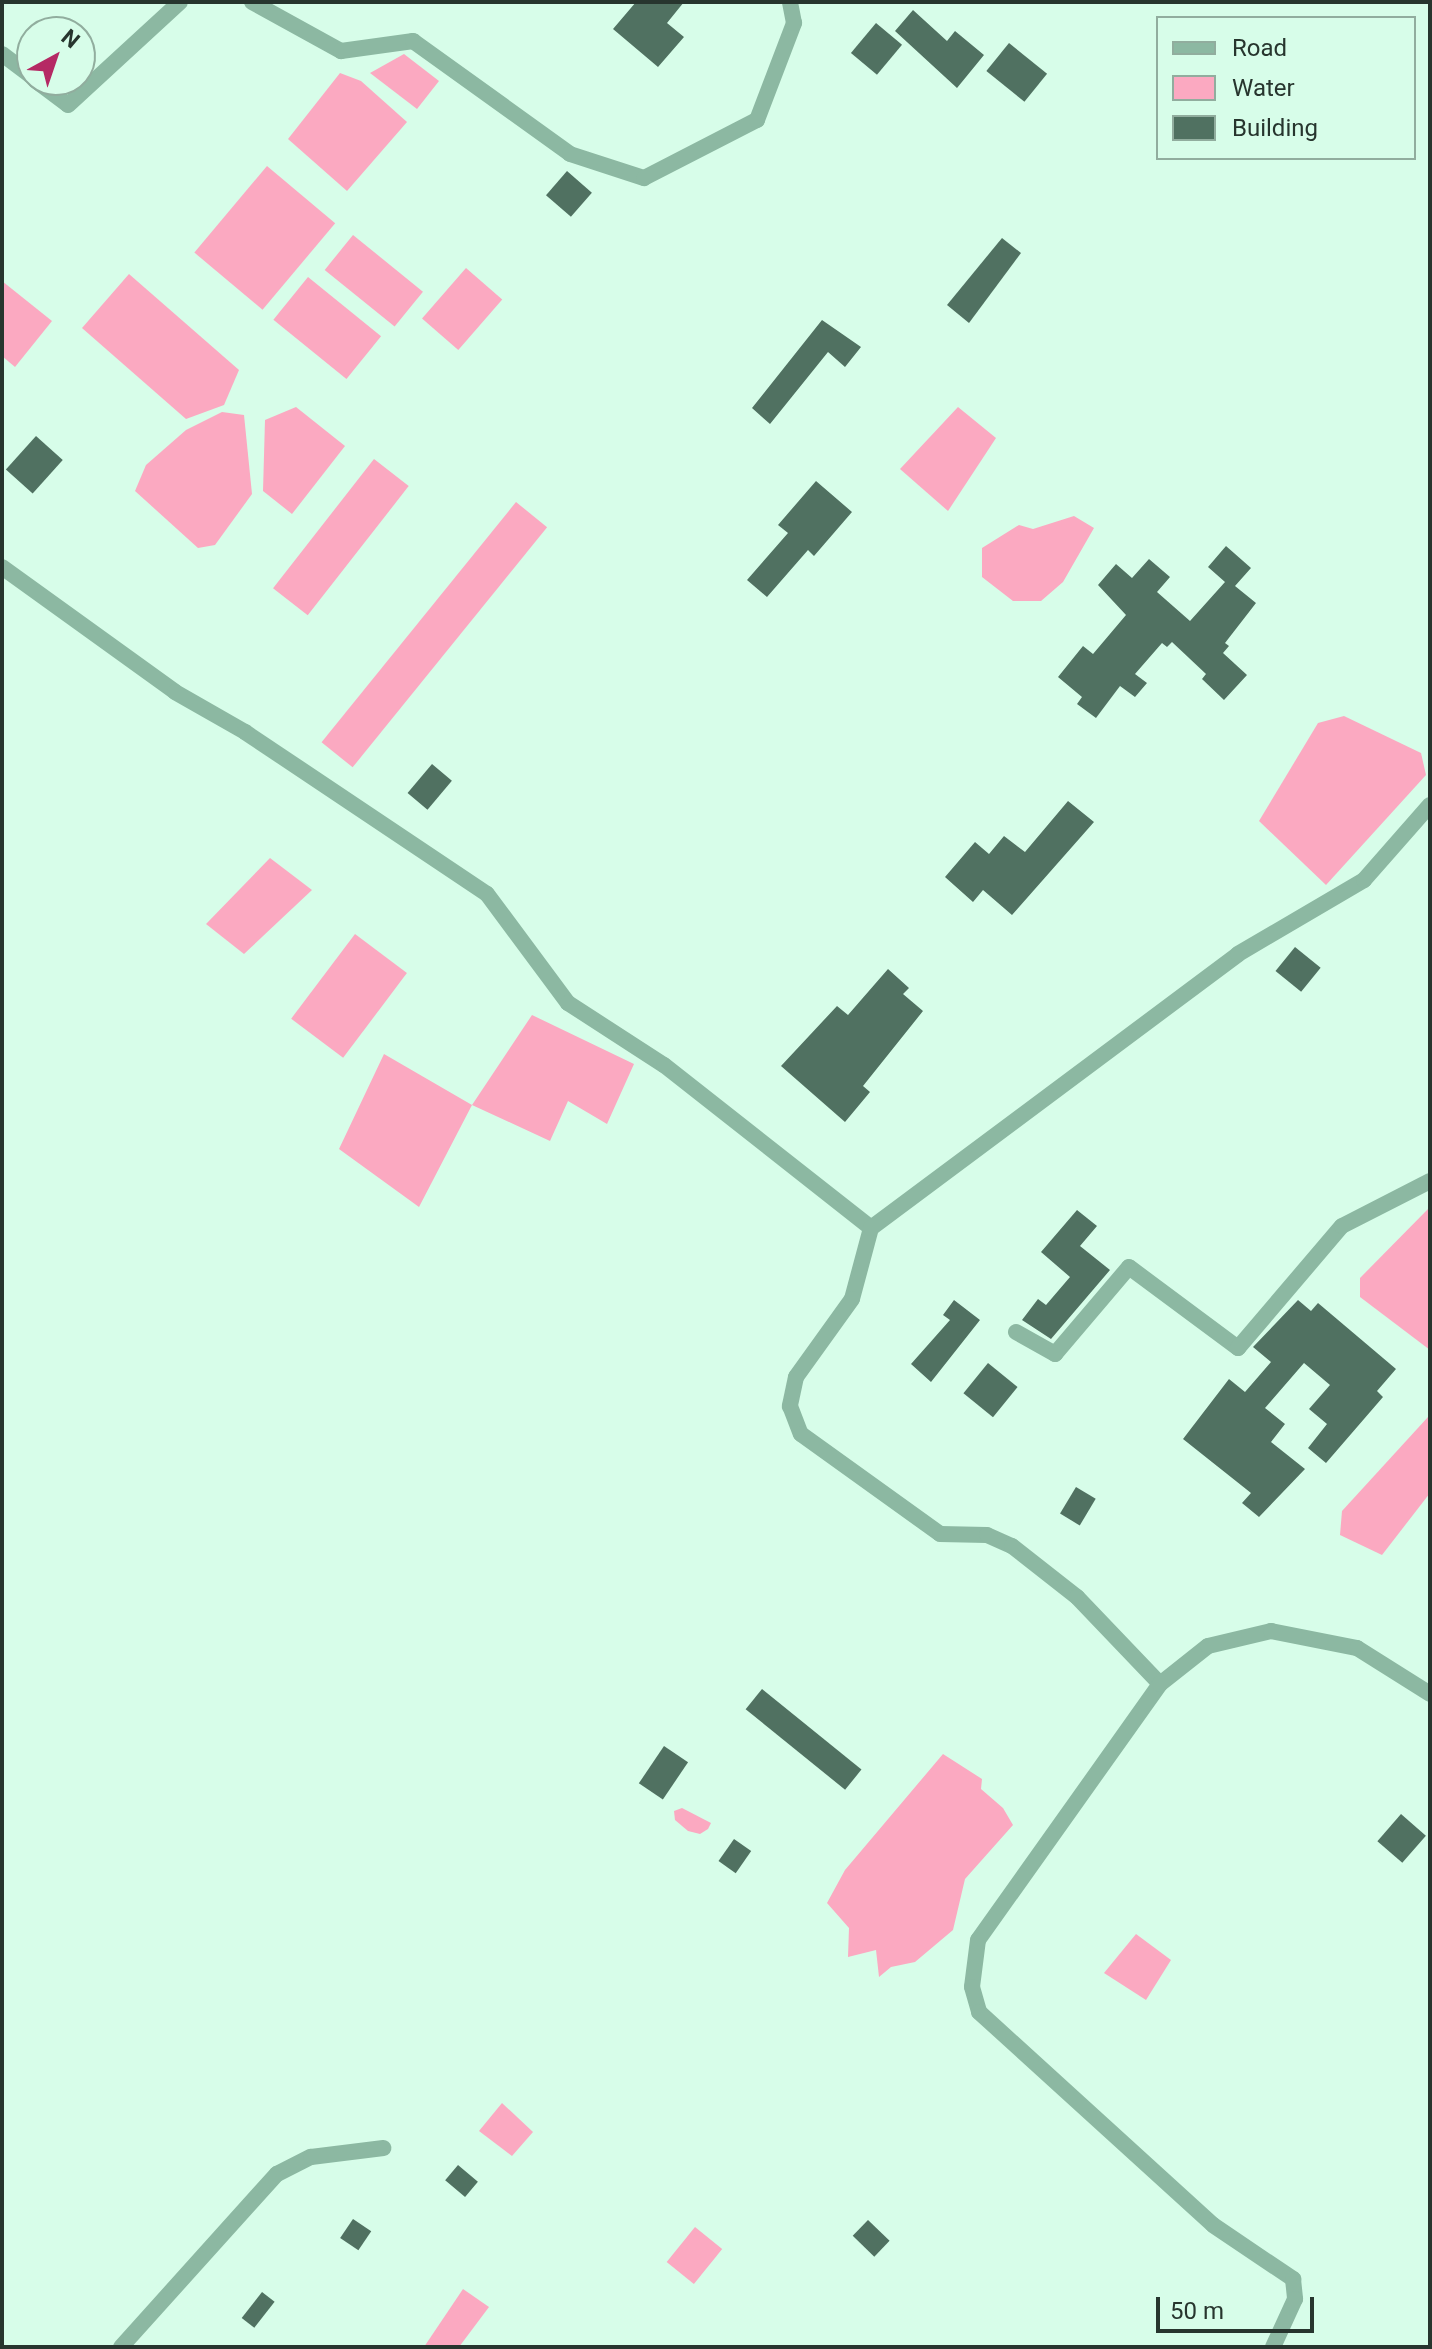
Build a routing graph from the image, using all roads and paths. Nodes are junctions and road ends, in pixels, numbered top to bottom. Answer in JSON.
{"nodes":[{"id":1,"x":180,"y":2,"type":"edge"},
{"id":2,"x":252,"y":2,"type":"edge"},
{"id":3,"x":790,"y":2,"type":"edge"},
{"id":4,"x":96,"y":79,"type":"edge"},
{"id":5,"x":56,"y":96,"type":"edge"},
{"id":6,"x":78,"y":96,"type":"edge"},
{"id":7,"x":2,"y":567,"type":"edge"},
{"id":8,"x":1430,"y":805,"type":"edge"},
{"id":9,"x":1430,"y":1181,"type":"edge"},
{"id":10,"x":871,"y":1228,"type":"junction"},
{"id":11,"x":1016,"y":1332,"type":"dead end"},
{"id":12,"x":1160,"y":1684,"type":"junction"},
{"id":13,"x":1430,"y":1694,"type":"edge"},
{"id":14,"x":383,"y":2148,"type":"dead end"},
{"id":15,"x":121,"y":2347,"type":"edge"},
{"id":16,"x":1273,"y":2347,"type":"edge"}],
"edges":[{"from":1,"to":4,"type":"street"},
{"from":2,"to":3,"type":"street"},
{"from":5,"to":6,"type":"street"},
{"from":7,"to":10,"type":"street"},
{"from":8,"to":10,"type":"street"},
{"from":9,"to":11,"type":"street"},
{"from":10,"to":12,"type":"street"},
{"from":12,"to":13,"type":"street"},
{"from":12,"to":16,"type":"street"},
{"from":14,"to":15,"type":"street"}]}
